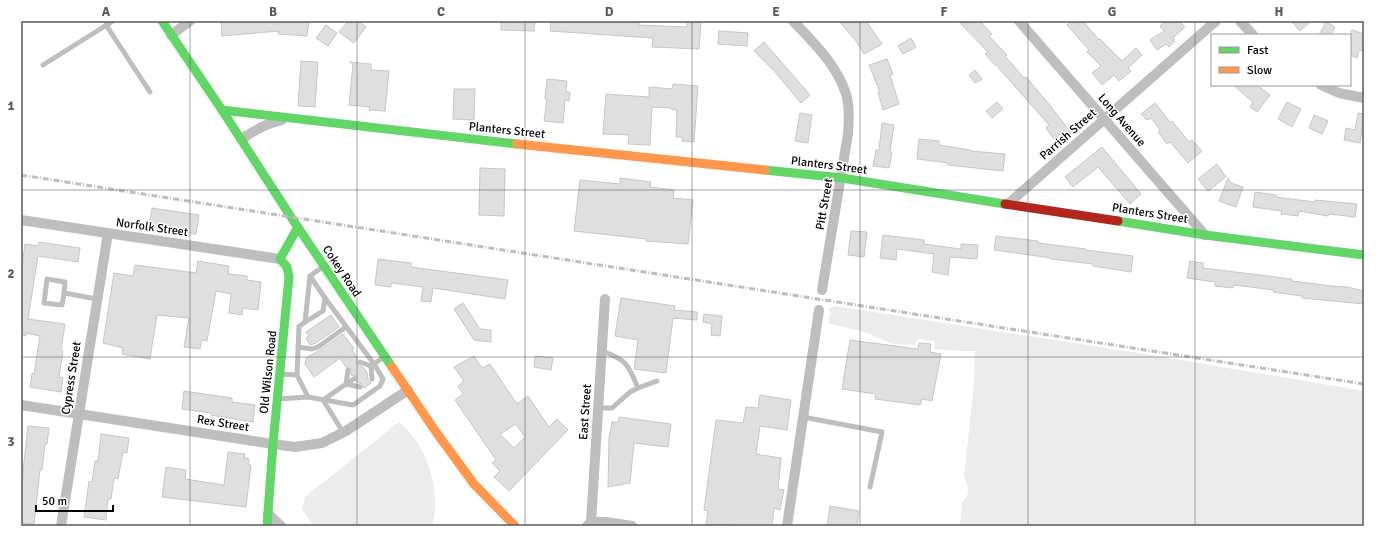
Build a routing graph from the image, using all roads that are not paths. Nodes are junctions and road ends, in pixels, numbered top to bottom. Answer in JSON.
{"nodes":[{"id":1,"x":113,"y":21,"type":"edge"},
{"id":2,"x":162,"y":21,"type":"edge"},
{"id":3,"x":190,"y":21,"type":"edge"},
{"id":4,"x":793,"y":21,"type":"edge"},
{"id":5,"x":1020,"y":21,"type":"edge"},
{"id":6,"x":1216,"y":21,"type":"edge"},
{"id":7,"x":1240,"y":21,"type":"edge"},
{"id":8,"x":106,"y":25,"type":"junction"},
{"id":9,"x":1252,"y":34,"type":"edge"},
{"id":10,"x":171,"y":35,"type":"junction"},
{"id":11,"x":43,"y":65,"type":"dead end"},
{"id":12,"x":1323,"y":86,"type":"edge"},
{"id":13,"x":150,"y":92,"type":"dead end"},
{"id":14,"x":1364,"y":98,"type":"edge"},
{"id":15,"x":222,"y":110,"type":"junction"},
{"id":16,"x":289,"y":118,"type":"junction"},
{"id":17,"x":1104,"y":120,"type":"junction"},
{"id":18,"x":241,"y":140,"type":"junction"},
{"id":19,"x":842,"y":178,"type":"junction"},
{"id":20,"x":1008,"y":204,"type":"junction"},
{"id":21,"x":21,"y":220,"type":"edge"},
{"id":22,"x":298,"y":227,"type":"junction"},
{"id":23,"x":108,"y":233,"type":"junction"},
{"id":24,"x":1206,"y":235,"type":"junction"},
{"id":25,"x":1364,"y":255,"type":"edge"},
{"id":26,"x":280,"y":259,"type":"junction"},
{"id":27,"x":324,"y":266,"type":"junction"},
{"id":28,"x":310,"y":276,"type":"junction"},
{"id":29,"x":822,"y":290,"type":"dead end"},
{"id":30,"x":64,"y":294,"type":"junction"},
{"id":31,"x":325,"y":298,"type":"junction"},
{"id":32,"x":97,"y":299,"type":"junction"},
{"id":33,"x":605,"y":299,"type":"dead end"},
{"id":34,"x":819,"y":310,"type":"dead end"},
{"id":35,"x":305,"y":322,"type":"junction"},
{"id":36,"x":346,"y":327,"type":"junction"},
{"id":37,"x":298,"y":347,"type":"junction"},
{"id":38,"x":602,"y":351,"type":"junction"},
{"id":39,"x":386,"y":357,"type":"junction"},
{"id":40,"x":360,"y":362,"type":"dead end"},
{"id":41,"x":373,"y":365,"type":"junction"},
{"id":42,"x":348,"y":370,"type":"dead end"},
{"id":43,"x":366,"y":370,"type":"dead end"},
{"id":44,"x":280,"y":374,"type":"junction"},
{"id":45,"x":297,"y":375,"type":"junction"},
{"id":46,"x":354,"y":378,"type":"dead end"},
{"id":47,"x":372,"y":379,"type":"dead end"},
{"id":48,"x":657,"y":381,"type":"dead end"},
{"id":49,"x":346,"y":384,"type":"junction"},
{"id":50,"x":360,"y":387,"type":"dead end"},
{"id":51,"x":638,"y":388,"type":"junction"},
{"id":52,"x":408,"y":390,"type":"junction"},
{"id":53,"x":308,"y":397,"type":"junction"},
{"id":54,"x":277,"y":399,"type":"junction"},
{"id":55,"x":323,"y":400,"type":"junction"},
{"id":56,"x":21,"y":405,"type":"edge"},
{"id":57,"x":598,"y":408,"type":"junction"},
{"id":58,"x":79,"y":413,"type":"junction"},
{"id":59,"x":803,"y":417,"type":"junction"},
{"id":60,"x":343,"y":432,"type":"junction"},
{"id":61,"x":273,"y":444,"type":"junction"},
{"id":62,"x":870,"y":487,"type":"dead end"},
{"id":63,"x":268,"y":514,"type":"junction"},
{"id":64,"x":589,"y":524,"type":"edge"},
{"id":65,"x":61,"y":526,"type":"edge"},
{"id":66,"x":267,"y":526,"type":"edge"},
{"id":67,"x":281,"y":526,"type":"edge"},
{"id":68,"x":515,"y":526,"type":"edge"},
{"id":69,"x":632,"y":526,"type":"edge"},
{"id":70,"x":787,"y":526,"type":"edge"}],
"edges":[{"from":1,"to":8,"type":"lane"},
{"from":2,"to":10,"type":"street","name":"Cokey Road"},
{"from":3,"to":10,"type":"street"},
{"from":4,"to":19,"type":"street","name":"Pitt Street"},
{"from":5,"to":17,"type":"street","name":"Long Avenue"},
{"from":6,"to":17,"type":"street","name":"Parrish Street"},
{"from":7,"to":9,"type":"street"},
{"from":8,"to":11,"type":"lane"},
{"from":8,"to":13,"type":"lane"},
{"from":10,"to":15,"type":"street","name":"Cokey Road"},
{"from":12,"to":14,"type":"street"},
{"from":15,"to":16,"type":"street","name":"Planters Street"},
{"from":15,"to":18,"type":"street","name":"Cokey Road"},
{"from":16,"to":18,"type":"street","name":"Planters Street"},
{"from":16,"to":19,"type":"street","name":"Planters Street"},
{"from":17,"to":20,"type":"street","name":"Parrish Street"},
{"from":17,"to":24,"type":"street","name":"Long Avenue"},
{"from":18,"to":22,"type":"street","name":"Cokey Road"},
{"from":19,"to":20,"type":"street","name":"Planters Street"},
{"from":19,"to":29,"type":"street","name":"Pitt Street"},
{"from":20,"to":24,"type":"street","name":"Planters Street"},
{"from":21,"to":23,"type":"street","name":"Norfolk Street"},
{"from":22,"to":26,"type":"street"},
{"from":22,"to":27,"type":"street","name":"Cokey Road"},
{"from":23,"to":26,"type":"street","name":"Norfolk Street"},
{"from":23,"to":32,"type":"street","name":"Cypress Street"},
{"from":24,"to":25,"type":"street","name":"Planters Street"},
{"from":26,"to":44,"type":"street","name":"Old Wilson Road"},
{"from":27,"to":28,"type":"lane"},
{"from":27,"to":39,"type":"street","name":"Cokey Road"},
{"from":28,"to":31,"type":"lane"},
{"from":28,"to":35,"type":"lane"},
{"from":30,"to":30,"type":"lane"},
{"from":30,"to":32,"type":"lane"},
{"from":31,"to":35,"type":"lane"},
{"from":31,"to":36,"type":"lane"},
{"from":32,"to":58,"type":"street","name":"Cypress Street"},
{"from":33,"to":38,"type":"street","name":"East Street"},
{"from":34,"to":59,"type":"street"},
{"from":35,"to":37,"type":"lane"},
{"from":36,"to":37,"type":"lane"},
{"from":36,"to":41,"type":"lane"},
{"from":37,"to":45,"type":"lane"},
{"from":38,"to":51,"type":"lane"},
{"from":38,"to":57,"type":"street","name":"East Street"},
{"from":39,"to":41,"type":"lane"},
{"from":39,"to":52,"type":"street","name":"Cokey Road"},
{"from":40,"to":41,"type":"lane"},
{"from":41,"to":43,"type":"lane"},
{"from":41,"to":47,"type":"lane"},
{"from":41,"to":55,"type":"lane"},
{"from":42,"to":49,"type":"lane"},
{"from":44,"to":45,"type":"lane"},
{"from":44,"to":54,"type":"street","name":"Old Wilson Road"},
{"from":45,"to":53,"type":"lane"},
{"from":46,"to":49,"type":"lane"},
{"from":48,"to":51,"type":"lane"},
{"from":49,"to":50,"type":"lane"},
{"from":49,"to":55,"type":"lane"},
{"from":51,"to":57,"type":"lane"},
{"from":52,"to":60,"type":"street","name":"Rex Street"},
{"from":52,"to":68,"type":"street","name":"Cokey Road"},
{"from":53,"to":54,"type":"lane"},
{"from":53,"to":55,"type":"lane"},
{"from":54,"to":61,"type":"street","name":"Old Wilson Road"},
{"from":55,"to":60,"type":"lane"},
{"from":56,"to":58,"type":"street","name":"Rex Street"},
{"from":57,"to":64,"type":"street","name":"East Street"},
{"from":58,"to":61,"type":"street","name":"Rex Street"},
{"from":58,"to":65,"type":"street","name":"Cypress Street"},
{"from":59,"to":62,"type":"lane"},
{"from":59,"to":70,"type":"street"},
{"from":60,"to":61,"type":"street","name":"Rex Street"},
{"from":61,"to":63,"type":"street","name":"Old Wilson Road"},
{"from":63,"to":66,"type":"street","name":"Old Wilson Road"},
{"from":63,"to":67,"type":"street"},
{"from":64,"to":69,"type":"street"}]}
